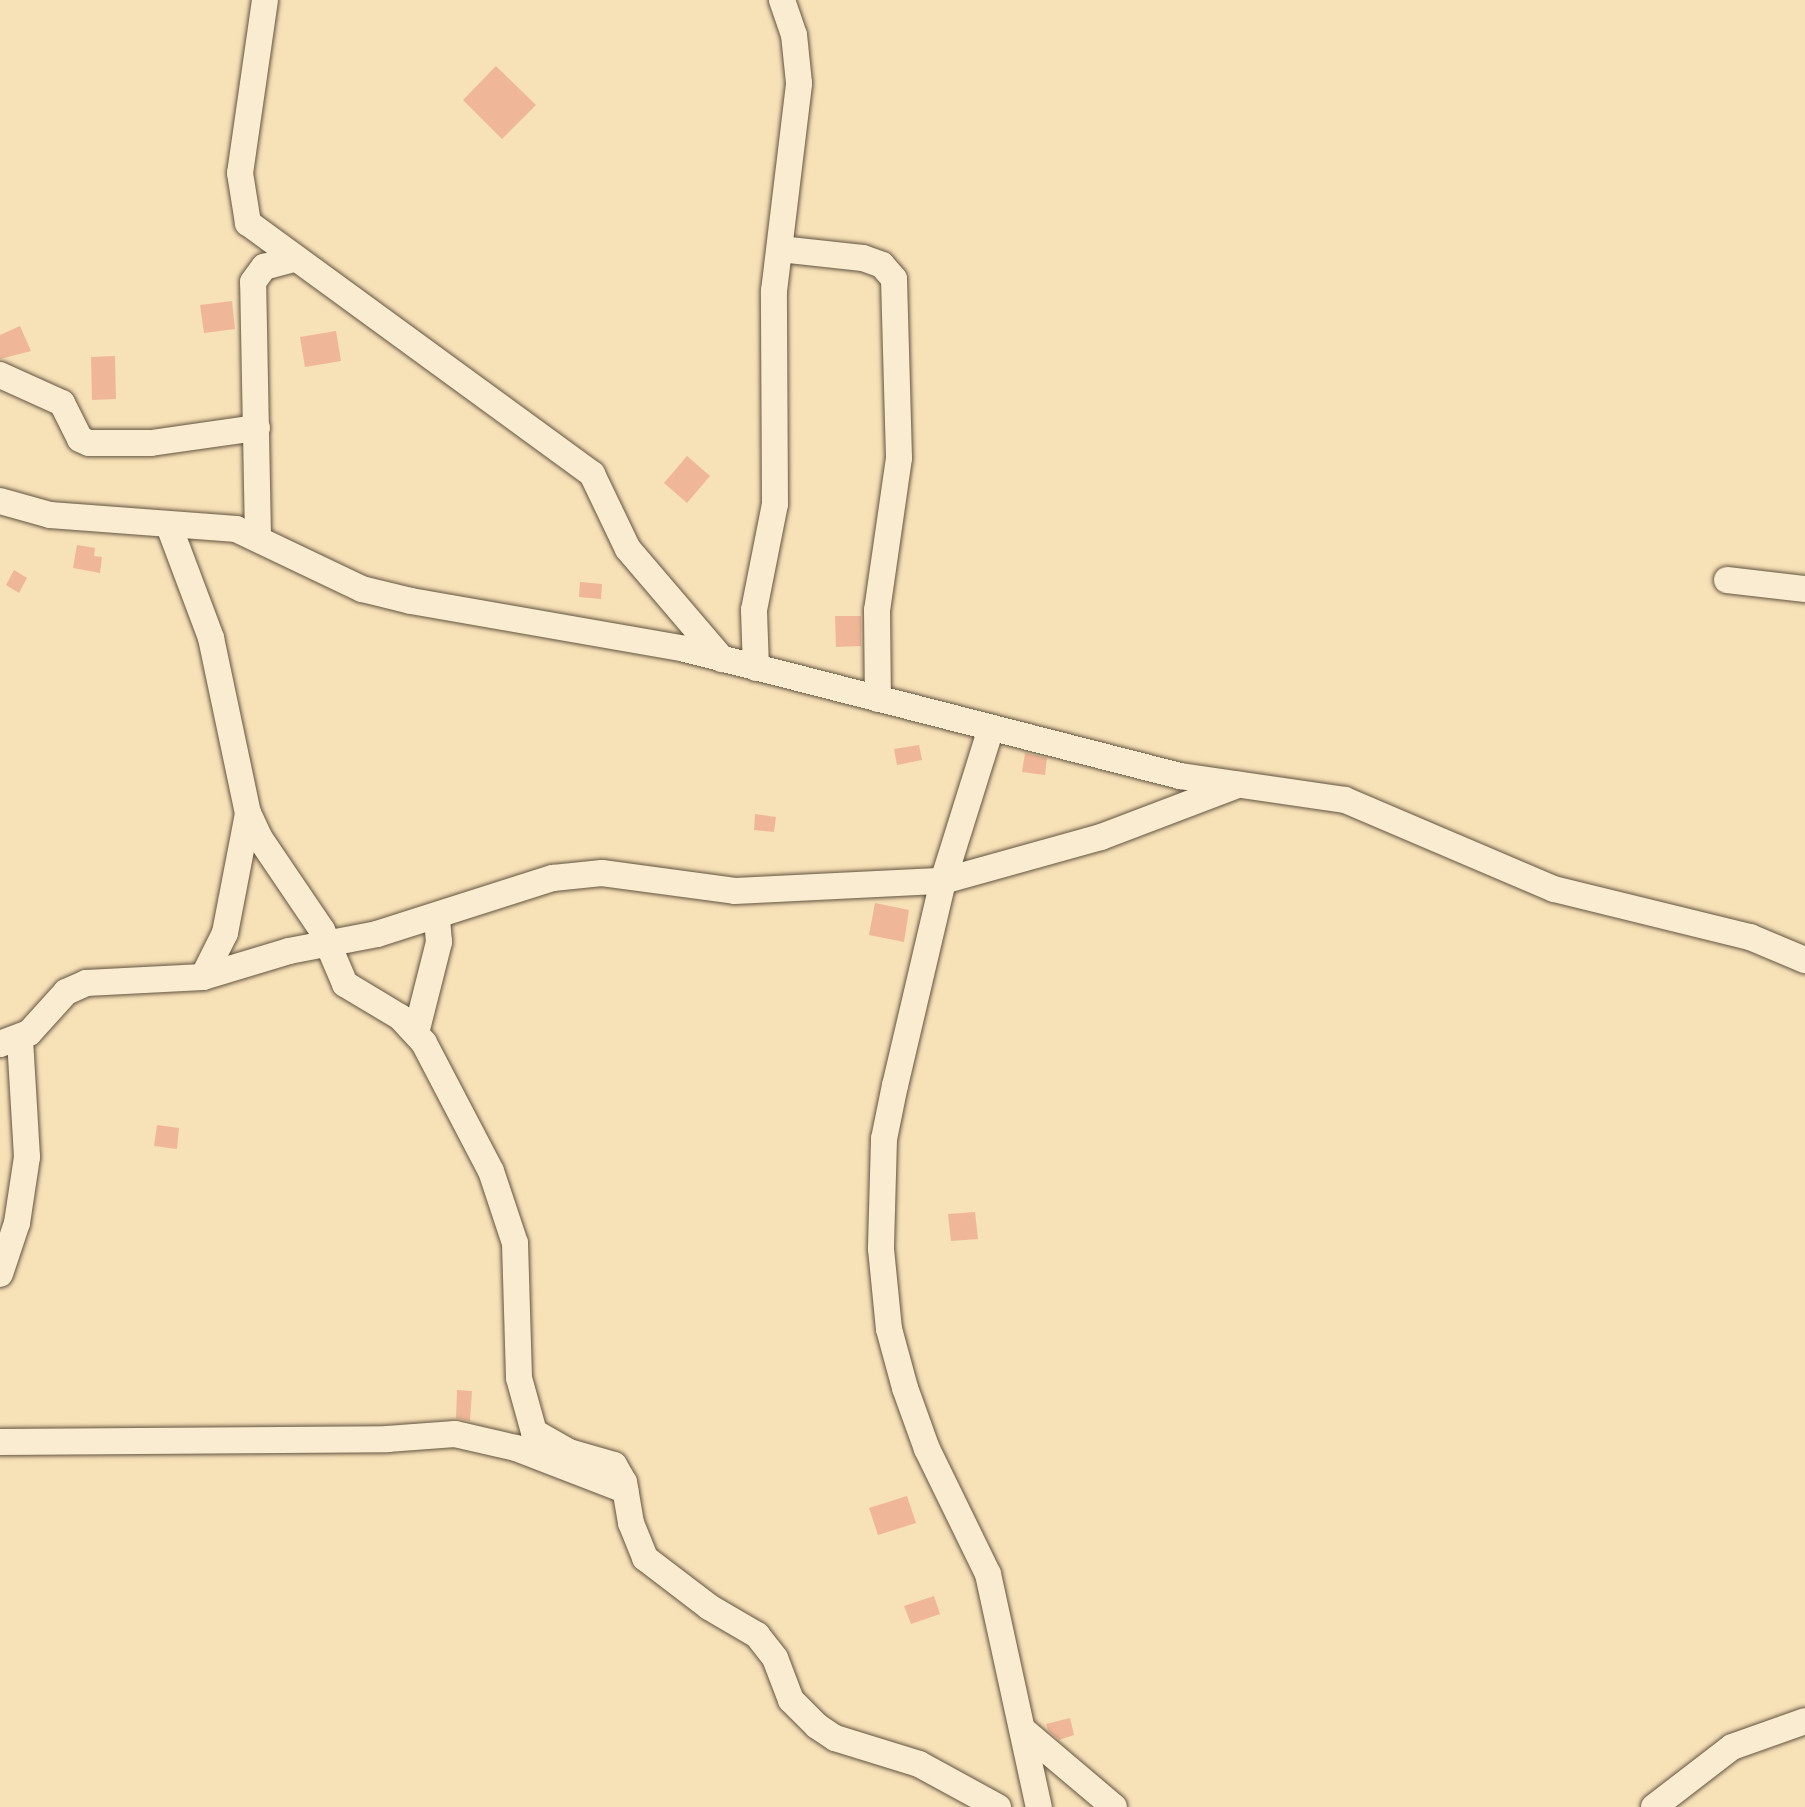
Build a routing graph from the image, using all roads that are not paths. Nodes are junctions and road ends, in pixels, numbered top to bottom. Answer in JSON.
{"nodes":[{"id":1,"x":265,"y":0,"type":"edge"},
{"id":2,"x":782,"y":0,"type":"edge"},
{"id":3,"x":780,"y":249,"type":"junction"},
{"id":4,"x":294,"y":259,"type":"junction"},
{"id":5,"x":0,"y":375,"type":"edge"},
{"id":6,"x":257,"y":428,"type":"junction"},
{"id":7,"x":0,"y":501,"type":"edge"},
{"id":8,"x":169,"y":526,"type":"junction"},
{"id":9,"x":258,"y":537,"type":"junction"},
{"id":10,"x":1727,"y":580,"type":"dead end"},
{"id":11,"x":1805,"y":589,"type":"edge"},
{"id":12,"x":722,"y":659,"type":"junction"},
{"id":13,"x":756,"y":668,"type":"junction"},
{"id":14,"x":878,"y":699,"type":"junction"},
{"id":15,"x":991,"y":728,"type":"junction"},
{"id":16,"x":1238,"y":785,"type":"junction"},
{"id":17,"x":248,"y":813,"type":"junction"},
{"id":18,"x":943,"y":881,"type":"junction"},
{"id":19,"x":437,"y":917,"type":"junction"},
{"id":20,"x":328,"y":944,"type":"junction"},
{"id":21,"x":1805,"y":960,"type":"edge"},
{"id":22,"x":203,"y":977,"type":"junction"},
{"id":23,"x":416,"y":1033,"type":"junction"},
{"id":24,"x":10,"y":1041,"type":"edge"},
{"id":25,"x":0,"y":1274,"type":"edge"},
{"id":26,"x":2,"y":1441,"type":"edge"},
{"id":27,"x":625,"y":1490,"type":"junction"},
{"id":28,"x":1805,"y":1721,"type":"edge"},
{"id":29,"x":1023,"y":1730,"type":"junction"},
{"id":30,"x":998,"y":1807,"type":"edge"},
{"id":31,"x":1039,"y":1807,"type":"edge"},
{"id":32,"x":1114,"y":1807,"type":"edge"},
{"id":33,"x":1654,"y":1807,"type":"edge"}],
"edges":[{"from":1,"to":4,"type":"street"},
{"from":2,"to":3,"type":"street"},
{"from":3,"to":13,"type":"street"},
{"from":3,"to":14,"type":"street"},
{"from":4,"to":6,"type":"street"},
{"from":4,"to":12,"type":"street"},
{"from":5,"to":6,"type":"street"},
{"from":6,"to":9,"type":"street"},
{"from":7,"to":8,"type":"street"},
{"from":8,"to":9,"type":"street"},
{"from":8,"to":17,"type":"street"},
{"from":9,"to":12,"type":"street"},
{"from":10,"to":11,"type":"street"},
{"from":12,"to":13,"type":"street"},
{"from":13,"to":14,"type":"street"},
{"from":14,"to":15,"type":"street"},
{"from":15,"to":16,"type":"street"},
{"from":15,"to":18,"type":"street"},
{"from":16,"to":18,"type":"street"},
{"from":16,"to":21,"type":"street"},
{"from":17,"to":20,"type":"street"},
{"from":17,"to":22,"type":"street"},
{"from":18,"to":19,"type":"street"},
{"from":18,"to":29,"type":"street"},
{"from":19,"to":20,"type":"street"},
{"from":19,"to":23,"type":"street"},
{"from":20,"to":22,"type":"street"},
{"from":20,"to":23,"type":"street"},
{"from":22,"to":24,"type":"street"},
{"from":23,"to":27,"type":"street"},
{"from":24,"to":25,"type":"street"},
{"from":26,"to":27,"type":"street"},
{"from":27,"to":30,"type":"street"},
{"from":28,"to":33,"type":"street"},
{"from":29,"to":31,"type":"street"},
{"from":29,"to":32,"type":"street"}]}
